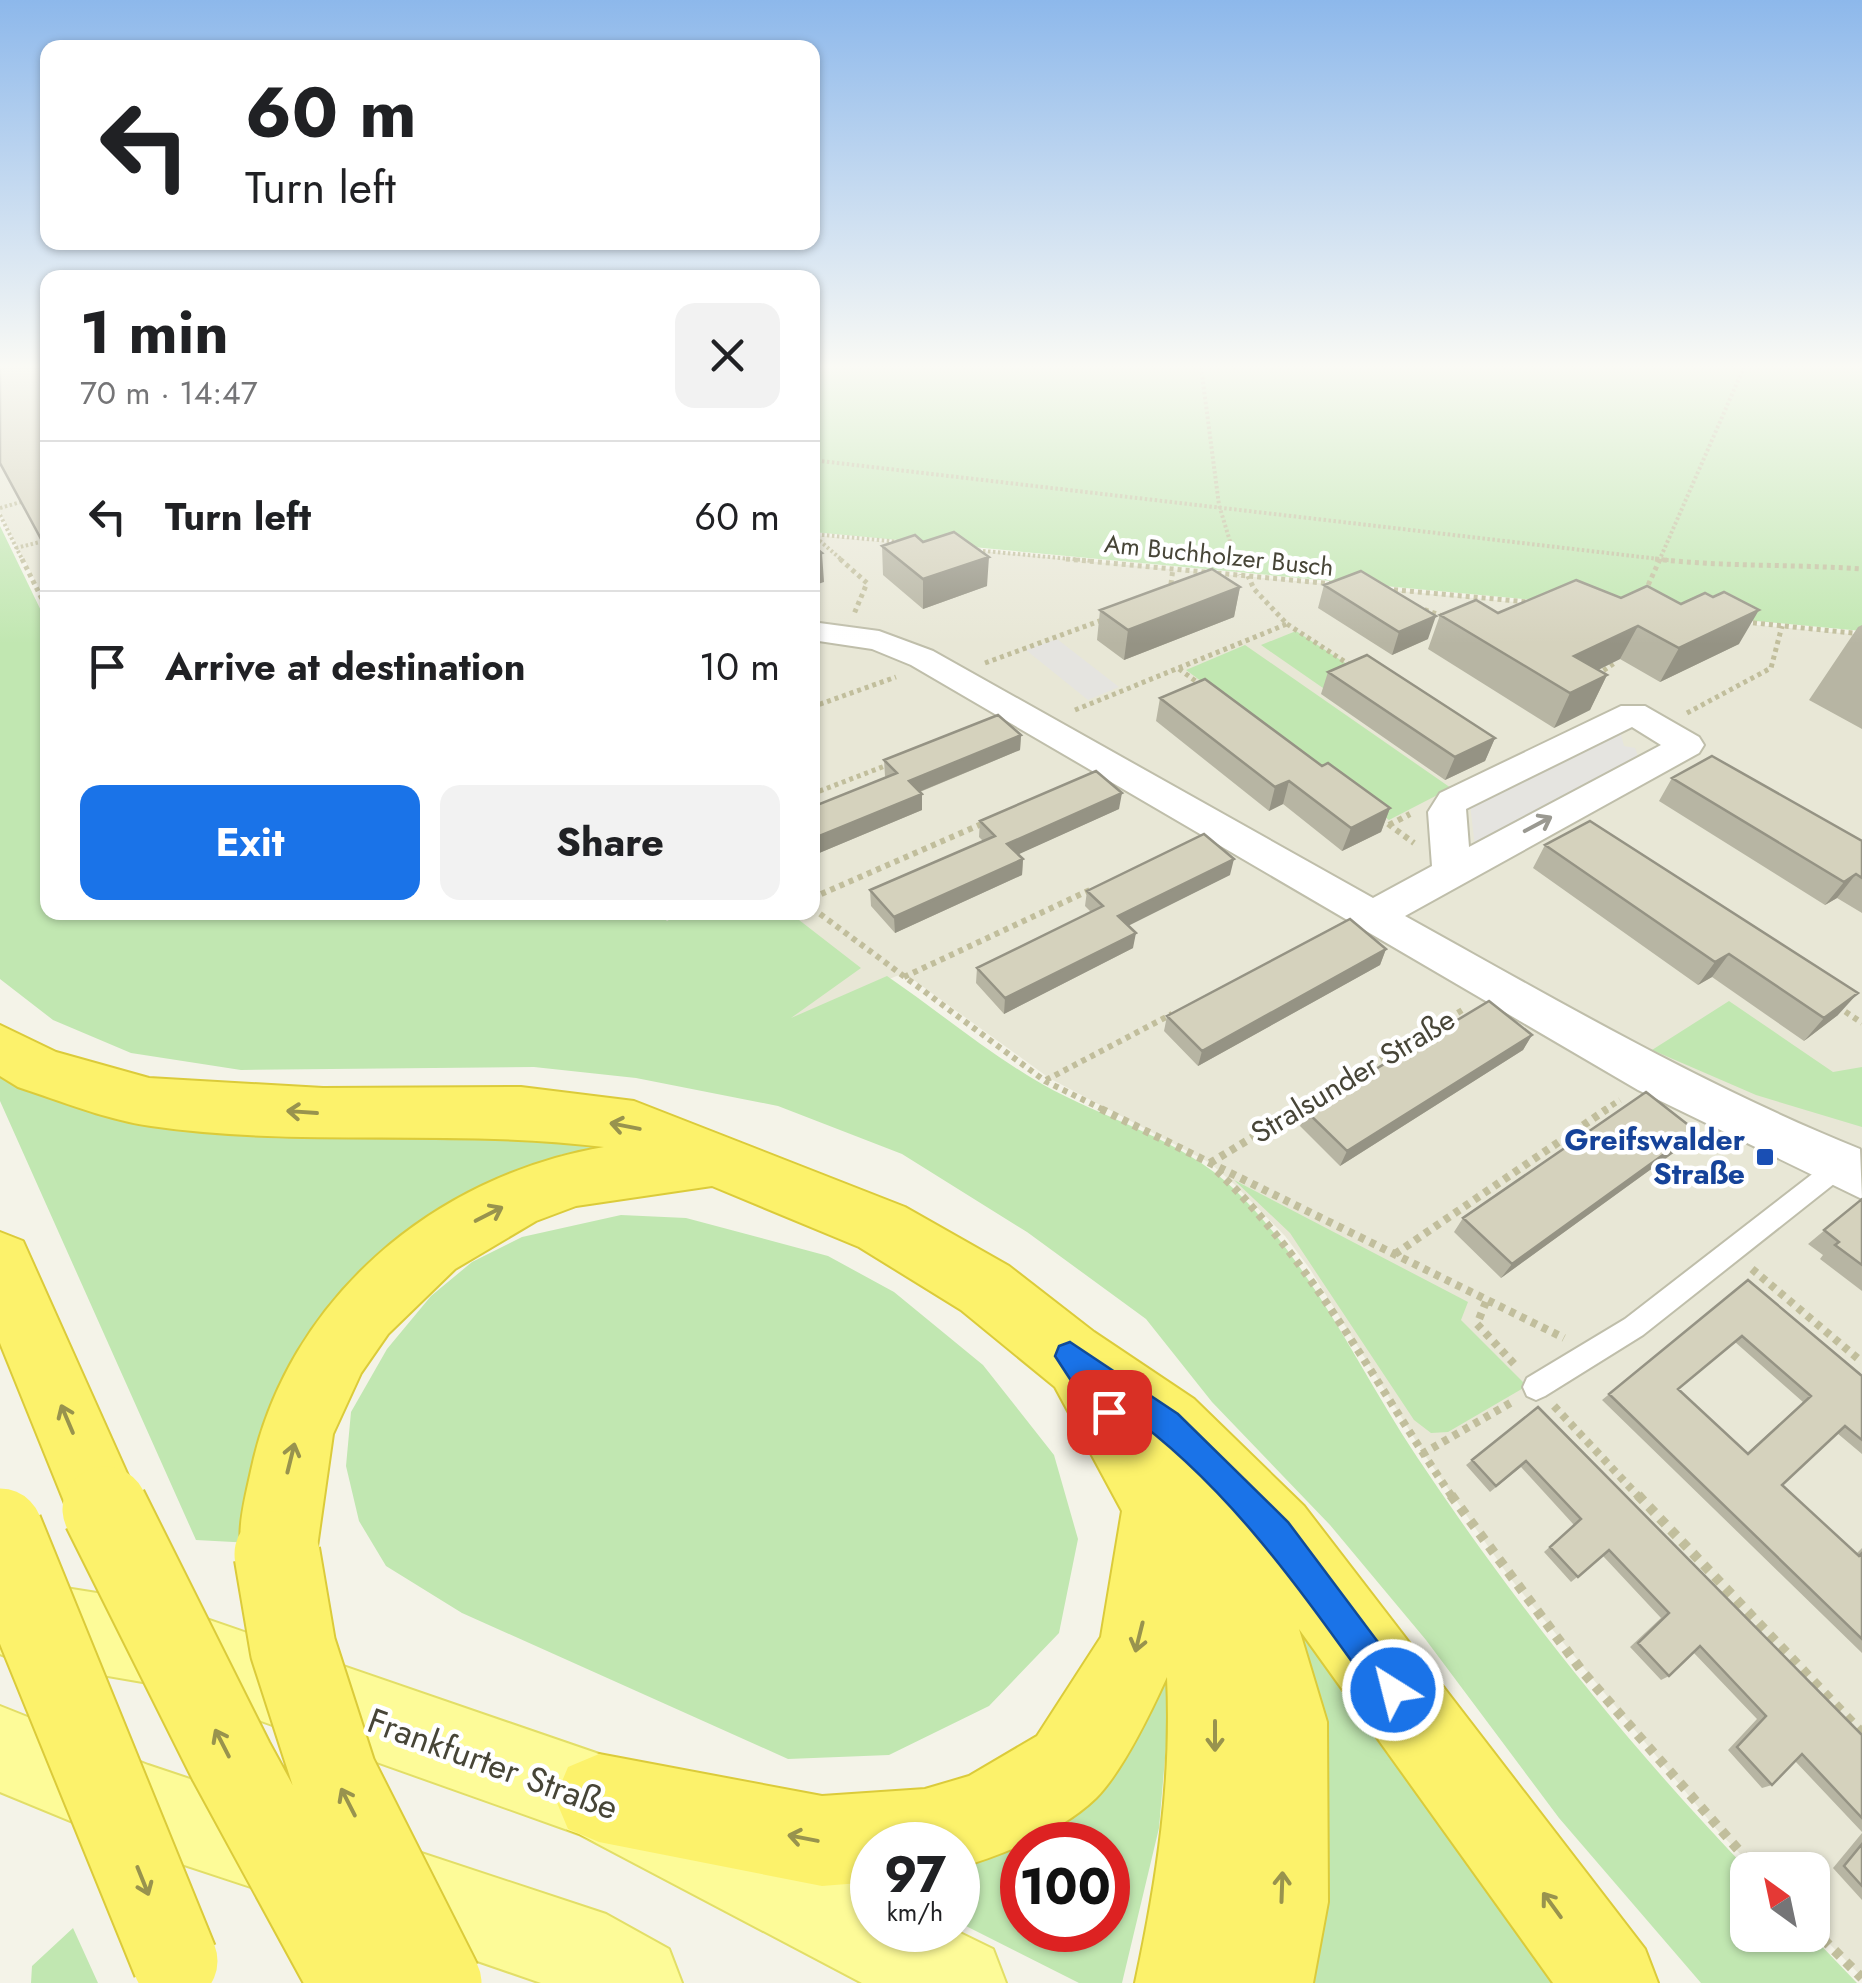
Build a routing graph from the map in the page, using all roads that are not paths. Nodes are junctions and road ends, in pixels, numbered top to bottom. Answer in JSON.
{"nodes":[{"id":1,"x":829,"y":632,"type":"edge"},
{"id":2,"x":1452,"y":870,"type":"junction"},
{"id":3,"x":1372,"y":916,"type":"junction"},
{"id":4,"x":0,"y":1048,"type":"edge"},
{"id":5,"x":717,"y":1159,"type":"junction"},
{"id":6,"x":1856,"y":1167,"type":"edge"},
{"id":7,"x":0,"y":1262,"type":"edge"},
{"id":8,"x":1070,"y":1356,"type":"junction"},
{"id":9,"x":1536,"y":1388,"type":"road end"},
{"id":10,"x":1168,"y":1424,"type":"junction"},
{"id":11,"x":1161,"y":1506,"type":"junction"},
{"id":12,"x":0,"y":1531,"type":"edge"},
{"id":13,"x":0,"y":1618,"type":"edge"},
{"id":14,"x":0,"y":1748,"type":"edge"},
{"id":15,"x":599,"y":1798,"type":"junction"},
{"id":16,"x":181,"y":1972,"type":"edge"},
{"id":17,"x":352,"y":1983,"type":"edge"},
{"id":18,"x":439,"y":1983,"type":"edge"},
{"id":19,"x":636,"y":1983,"type":"edge"},
{"id":20,"x":959,"y":1983,"type":"edge"},
{"id":21,"x":1182,"y":1983,"type":"edge"},
{"id":22,"x":1266,"y":1983,"type":"edge"},
{"id":23,"x":1611,"y":1983,"type":"edge"}],
"edges":[{"from":1,"to":3,"type":"street","name":"Stralsunder Straße"},
{"from":2,"to":2,"type":"street","one_way":true},
{"from":2,"to":3,"type":"street"},
{"from":3,"to":6,"type":"street","name":"Stralsunder Straße"},
{"from":5,"to":4,"type":"highway","one_way":true},
{"from":5,"to":8,"type":"highway"},
{"from":18,"to":5,"type":"highway","one_way":true,"bridge":true},
{"from":6,"to":9,"type":"lane","name":"Stralsunder Straße"},
{"from":17,"to":7,"type":"highway","one_way":true,"bridge":true},
{"from":8,"to":10,"type":"highway"},
{"from":8,"to":11,"type":"highway"},
{"from":22,"to":10,"type":"highway","one_way":true},
{"from":23,"to":10,"type":"highway","one_way":true},
{"from":11,"to":15,"type":"highway","one_way":true},
{"from":11,"to":21,"type":"highway","one_way":true},
{"from":12,"to":16,"type":"highway","one_way":true,"bridge":true},
{"from":13,"to":15,"type":"main road","name":"Frankfurter Straße"},
{"from":14,"to":19,"type":"main road"},
{"from":15,"to":20,"type":"main road","name":"Frankfurter Straße"}]}
